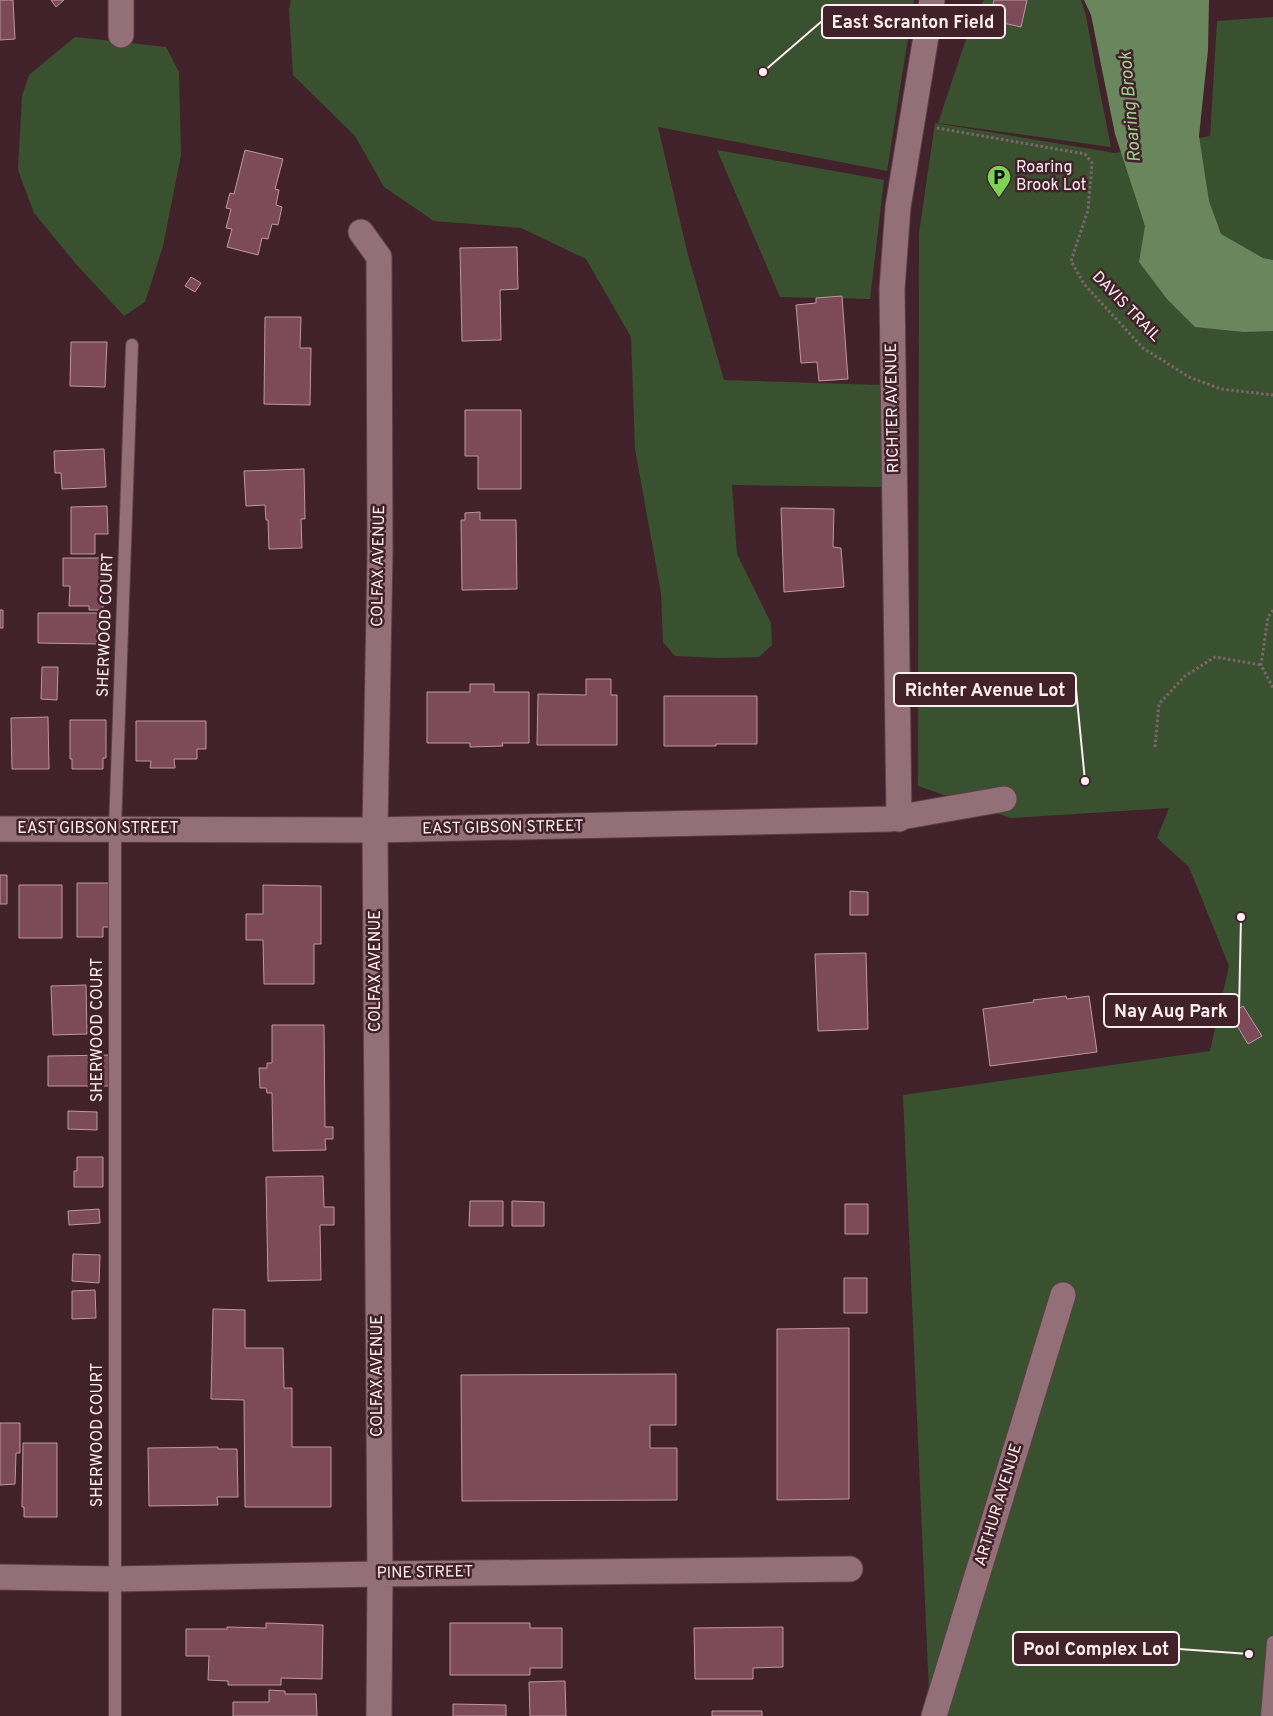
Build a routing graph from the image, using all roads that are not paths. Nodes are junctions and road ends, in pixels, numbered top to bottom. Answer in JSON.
{"nodes":[{"id":1,"x":121,"y":0,"type":"edge"},
{"id":2,"x":932,"y":0,"type":"edge"},
{"id":3,"x":122,"y":34,"type":"dead end"},
{"id":4,"x":361,"y":232,"type":"dead end"},
{"id":5,"x":132,"y":345,"type":"dead end"},
{"id":6,"x":1004,"y":799,"type":"dead end"},
{"id":7,"x":899,"y":819,"type":"junction"},
{"id":8,"x":115,"y":828,"type":"junction"},
{"id":9,"x":0,"y":829,"type":"edge"},
{"id":10,"x":375,"y":830,"type":"junction"},
{"id":11,"x":1063,"y":1295,"type":"dead end"},
{"id":12,"x":850,"y":1569,"type":"dead end"},
{"id":13,"x":380,"y":1574,"type":"junction"},
{"id":14,"x":0,"y":1577,"type":"edge"},
{"id":15,"x":114,"y":1579,"type":"junction"},
{"id":16,"x":1273,"y":1642,"type":"edge"},
{"id":17,"x":115,"y":1716,"type":"edge"},
{"id":18,"x":378,"y":1716,"type":"edge"},
{"id":19,"x":934,"y":1716,"type":"edge"},
{"id":20,"x":1266,"y":1716,"type":"edge"}],
"edges":[{"from":1,"to":3,"type":"street"},
{"from":2,"to":7,"type":"street","name":"RICHTER AVENUE"},
{"from":4,"to":10,"type":"street","name":"COLFAX AVENUE"},
{"from":5,"to":8,"type":"lane","name":"SHERWOOD COURT"},
{"from":6,"to":7,"type":"street","name":"EAST GIBSON STREET"},
{"from":7,"to":10,"type":"street","name":"EAST GIBSON STREET"},
{"from":8,"to":9,"type":"street","name":"EAST GIBSON STREET"},
{"from":8,"to":10,"type":"street","name":"EAST GIBSON STREET"},
{"from":8,"to":15,"type":"lane","name":"SHERWOOD COURT"},
{"from":10,"to":13,"type":"street","name":"COLFAX AVENUE"},
{"from":11,"to":19,"type":"street","name":"ARTHUR AVENUE"},
{"from":12,"to":13,"type":"street","name":"PINE STREET"},
{"from":13,"to":15,"type":"street","name":"PINE STREET"},
{"from":13,"to":18,"type":"street","name":"COLFAX AVENUE"},
{"from":14,"to":15,"type":"street","name":"PINE STREET"},
{"from":15,"to":17,"type":"lane","name":"SHERWOOD COURT"},
{"from":16,"to":20,"type":"lane"}]}
